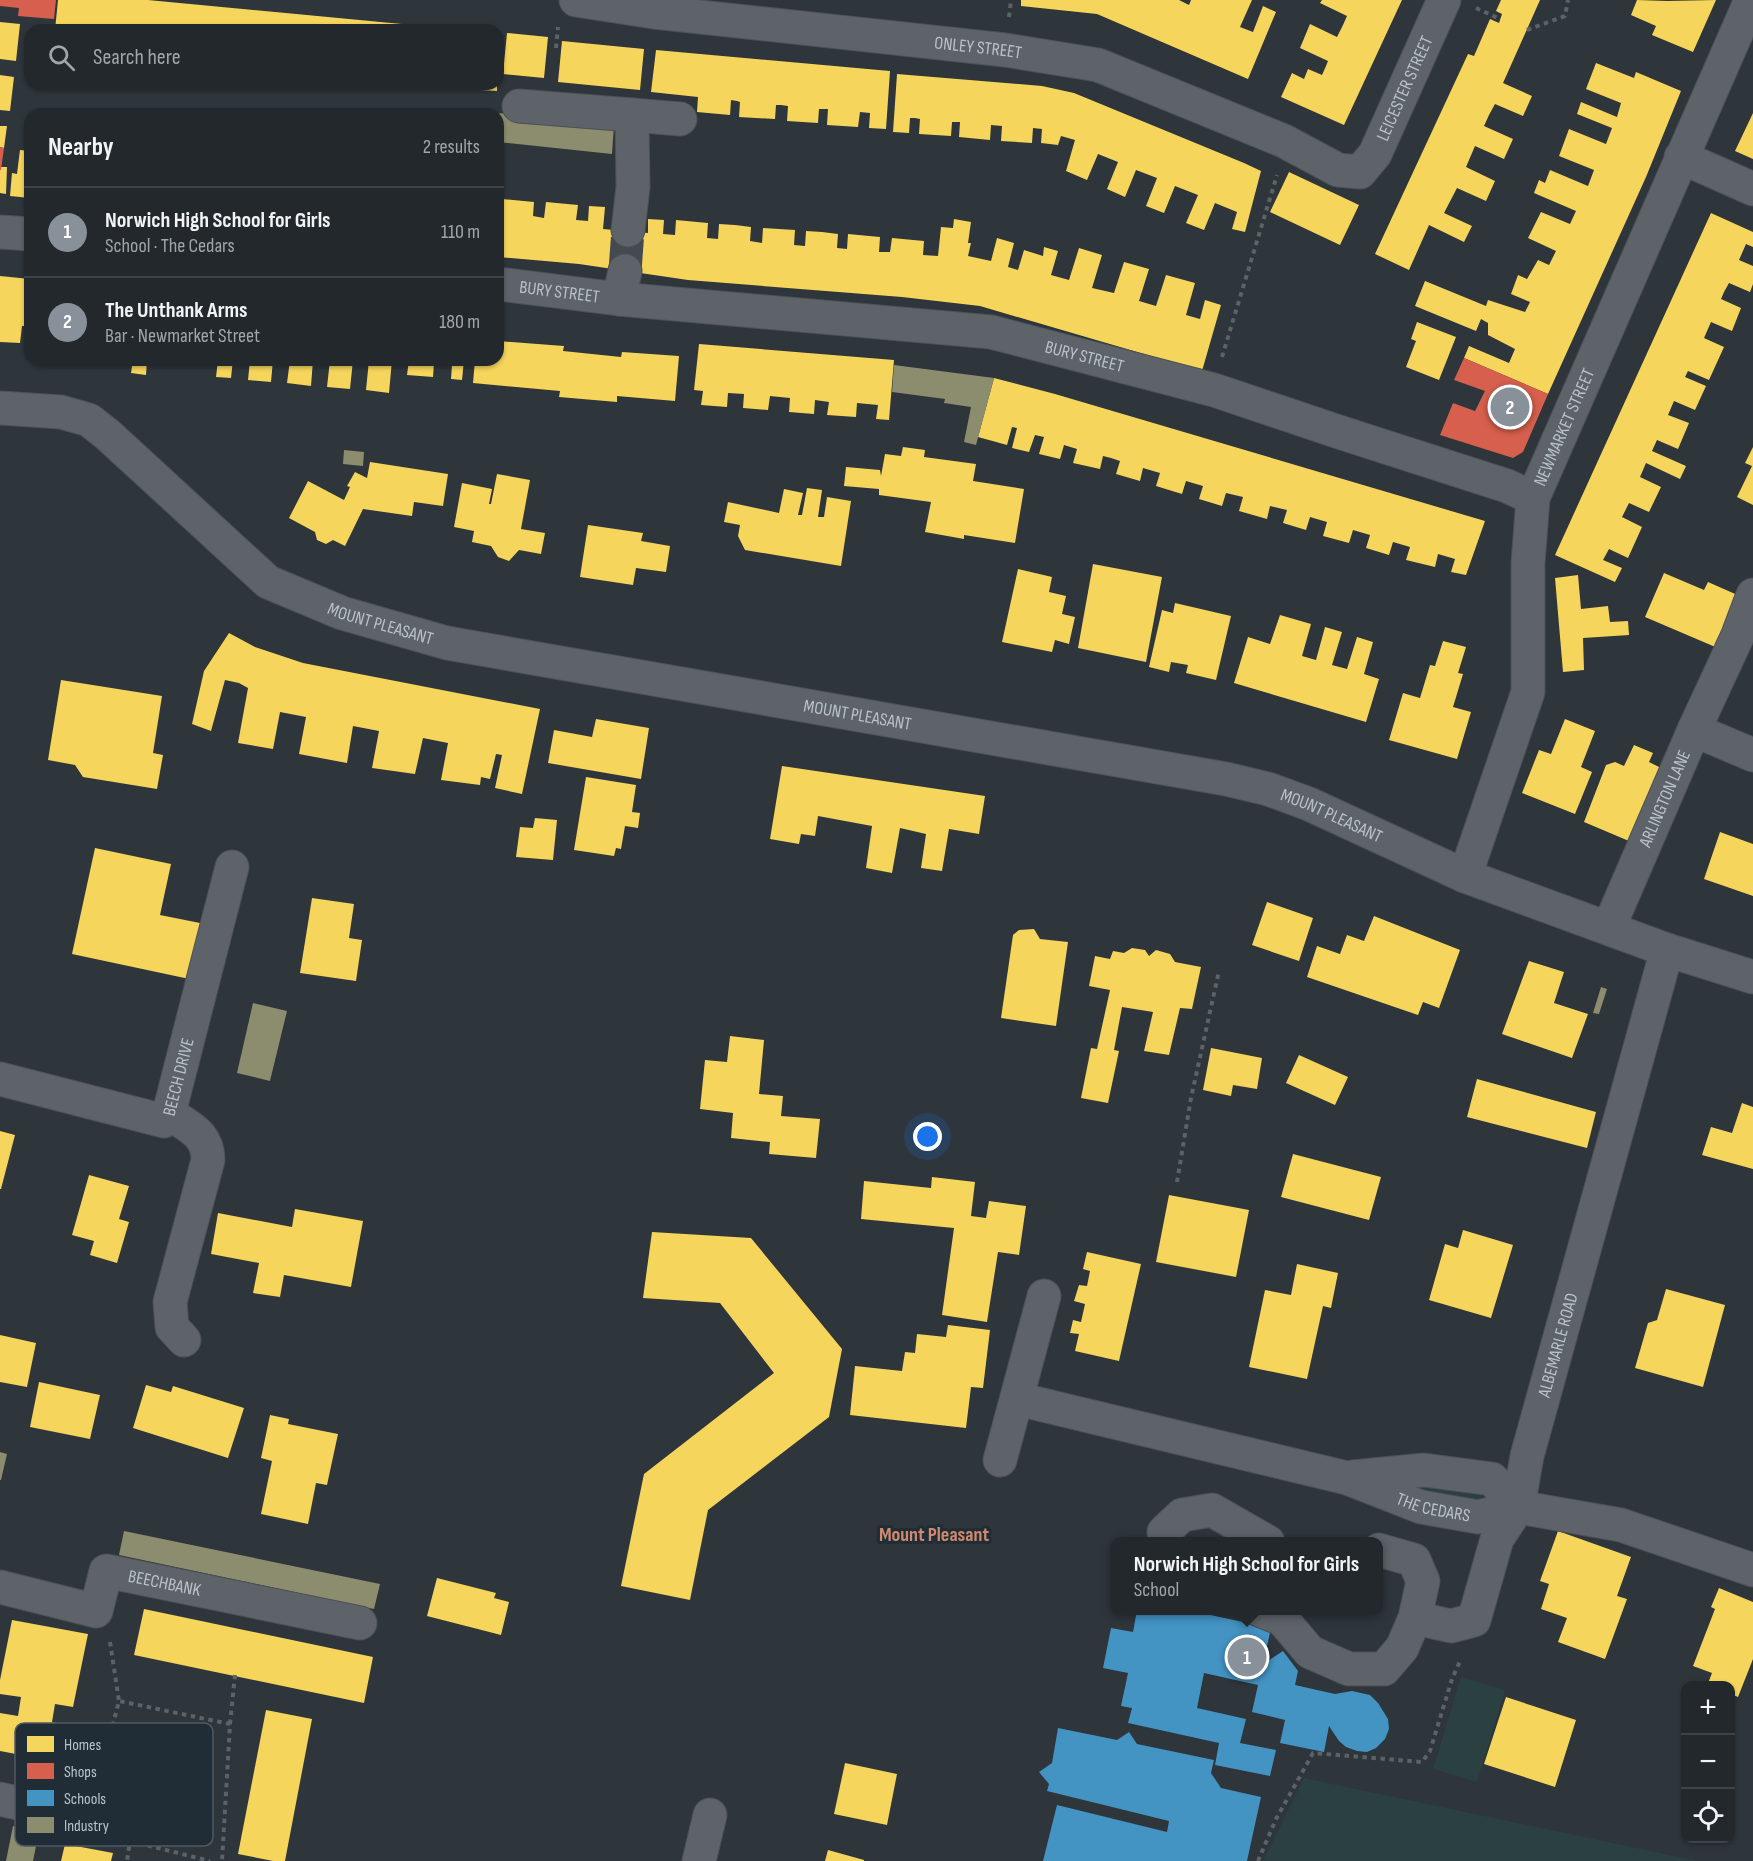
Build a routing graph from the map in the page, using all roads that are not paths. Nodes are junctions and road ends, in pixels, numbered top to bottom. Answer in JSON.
{"nodes":[{"id":1,"x":576,"y":0,"type":"edge"},
{"id":2,"x":1444,"y":0,"type":"edge"},
{"id":3,"x":1751,"y":0,"type":"edge"},
{"id":4,"x":519,"y":106,"type":"dead end"},
{"id":5,"x":632,"y":115,"type":"junction"},
{"id":6,"x":680,"y":119,"type":"dead end"},
{"id":7,"x":1681,"y":157,"type":"junction"},
{"id":8,"x":1360,"y":172,"type":"joint"},
{"id":9,"x":1753,"y":189,"type":"edge"},
{"id":10,"x":628,"y":230,"type":"tunnel mouth"},
{"id":11,"x":0,"y":232,"type":"edge"},
{"id":12,"x":24,"y":234,"type":"edge"},
{"id":13,"x":504,"y":284,"type":"edge"},
{"id":14,"x":0,"y":408,"type":"edge"},
{"id":15,"x":1533,"y":498,"type":"junction"},
{"id":16,"x":1753,"y":595,"type":"edge"},
{"id":17,"x":1694,"y":730,"type":"junction"},
{"id":18,"x":1753,"y":755,"type":"edge"},
{"id":19,"x":232,"y":867,"type":"dead end"},
{"id":20,"x":1465,"y":876,"type":"junction"},
{"id":21,"x":1609,"y":927,"type":"junction"},
{"id":22,"x":1667,"y":950,"type":"junction"},
{"id":23,"x":1753,"y":977,"type":"edge"},
{"id":24,"x":0,"y":1079,"type":"edge"},
{"id":25,"x":168,"y":1113,"type":"junction"},
{"id":26,"x":1044,"y":1296,"type":"dead end"},
{"id":27,"x":184,"y":1340,"type":"dead end"},
{"id":28,"x":1018,"y":1399,"type":"junction"},
{"id":29,"x":1000,"y":1460,"type":"dead end"},
{"id":30,"x":1518,"y":1507,"type":"junction"},
{"id":31,"x":1164,"y":1537,"type":"edge"},
{"id":32,"x":1259,"y":1537,"type":"edge"},
{"id":33,"x":1383,"y":1551,"type":"edge"},
{"id":34,"x":1753,"y":1570,"type":"edge"},
{"id":35,"x":0,"y":1587,"type":"edge"},
{"id":36,"x":1269,"y":1615,"type":"edge"},
{"id":37,"x":1415,"y":1618,"type":"junction"},
{"id":38,"x":360,"y":1623,"type":"dead end"},
{"id":39,"x":0,"y":1799,"type":"edge"},
{"id":40,"x":15,"y":1802,"type":"edge"},
{"id":41,"x":710,"y":1815,"type":"dead end"},
{"id":42,"x":699,"y":1861,"type":"edge"}],
"edges":[{"from":1,"to":8,"type":"street","name":"ONLEY STREET"},
{"from":2,"to":8,"type":"street","name":"LEICESTER STREET"},
{"from":3,"to":7,"type":"street","name":"NEWMARKET STREET"},
{"from":4,"to":5,"type":"street"},
{"from":5,"to":6,"type":"street"},
{"from":5,"to":10,"type":"street"},
{"from":7,"to":9,"type":"street"},
{"from":7,"to":15,"type":"street","name":"NEWMARKET STREET"},
{"from":11,"to":12,"type":"street"},
{"from":13,"to":15,"type":"street","name":"BURY STREET"},
{"from":14,"to":20,"type":"street","name":"MOUNT PLEASANT"},
{"from":15,"to":20,"type":"street","name":"NEWMARKET STREET"},
{"from":16,"to":17,"type":"street"},
{"from":17,"to":18,"type":"street","name":"ARLINGTON LANE"},
{"from":17,"to":21,"type":"street","name":"ARLINGTON LANE"},
{"from":19,"to":25,"type":"street","name":"BEECH DRIVE"},
{"from":20,"to":21,"type":"street","name":"MOUNT PLEASANT"},
{"from":21,"to":22,"type":"street","name":"MOUNT PLEASANT"},
{"from":22,"to":23,"type":"street","name":"MOUNT PLEASANT"},
{"from":22,"to":30,"type":"street","name":"ALBEMARLE ROAD"},
{"from":24,"to":25,"type":"street","name":"BEECH DRIVE"},
{"from":25,"to":27,"type":"street"},
{"from":26,"to":28,"type":"street"},
{"from":28,"to":29,"type":"street"},
{"from":28,"to":30,"type":"street","name":"THE CEDARS"},
{"from":30,"to":34,"type":"street"},
{"from":30,"to":37,"type":"street"},
{"from":31,"to":32,"type":"street"},
{"from":33,"to":37,"type":"street"},
{"from":35,"to":38,"type":"street","name":"BEECHBANK"},
{"from":36,"to":37,"type":"street"},
{"from":39,"to":40,"type":"street"},
{"from":41,"to":42,"type":"street"}]}
